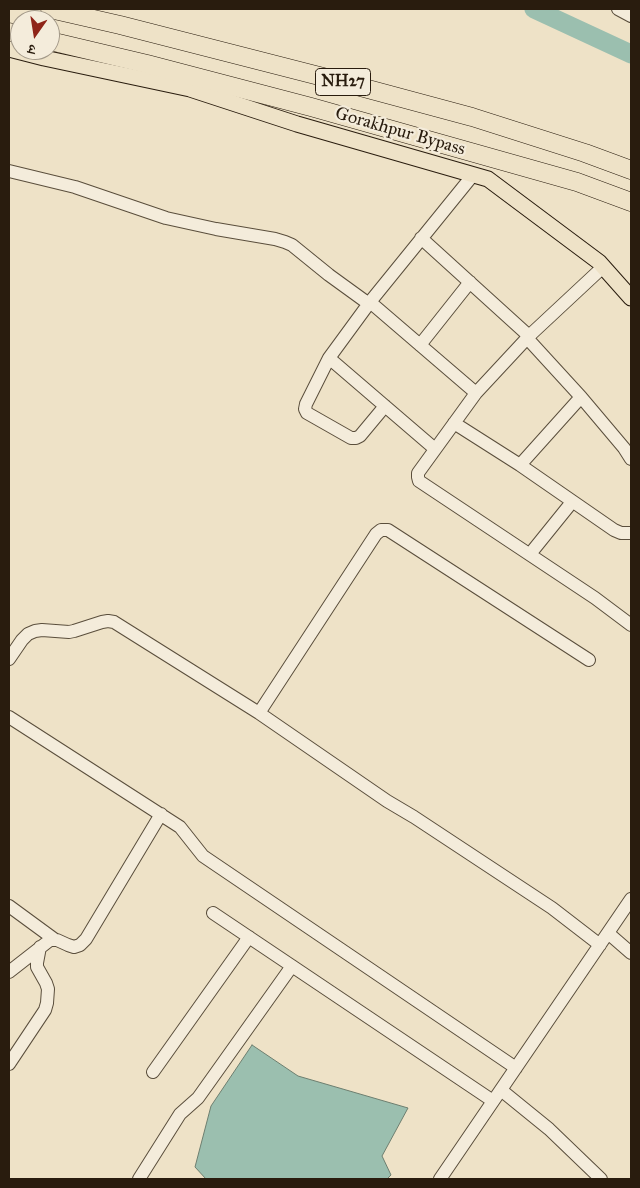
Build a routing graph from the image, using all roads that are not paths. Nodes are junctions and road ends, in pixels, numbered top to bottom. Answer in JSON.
{"nodes":[{"id":1,"x":50,"y":9,"type":"edge"},
{"id":2,"x":618,"y":9,"type":"edge"},
{"id":3,"x":631,"y":16,"type":"edge"},
{"id":4,"x":60,"y":43,"type":"edge"},
{"id":5,"x":9,"y":49,"type":"edge"},
{"id":6,"x":631,"y":170,"type":"edge"},
{"id":7,"x":9,"y":171,"type":"edge"},
{"id":8,"x":473,"y":175,"type":"junction"},
{"id":9,"x":631,"y":202,"type":"edge"},
{"id":10,"x":421,"y":238,"type":"junction"},
{"id":11,"x":603,"y":267,"type":"junction"},
{"id":12,"x":470,"y":282,"type":"junction"},
{"id":13,"x":631,"y":298,"type":"edge"},
{"id":14,"x":370,"y":303,"type":"junction"},
{"id":15,"x":528,"y":337,"type":"junction"},
{"id":16,"x":420,"y":345,"type":"junction"},
{"id":17,"x":329,"y":358,"type":"junction"},
{"id":18,"x":476,"y":393,"type":"junction"},
{"id":19,"x":581,"y":397,"type":"junction"},
{"id":20,"x":385,"y":406,"type":"junction"},
{"id":21,"x":454,"y":423,"type":"junction"},
{"id":22,"x":435,"y":449,"type":"junction"},
{"id":23,"x":631,"y":459,"type":"edge"},
{"id":24,"x":520,"y":465,"type":"junction"},
{"id":25,"x":572,"y":502,"type":"junction"},
{"id":26,"x":631,"y":533,"type":"edge"},
{"id":27,"x":530,"y":554,"type":"junction"},
{"id":28,"x":628,"y":618,"type":"edge"},
{"id":29,"x":9,"y":659,"type":"edge"},
{"id":30,"x":589,"y":660,"type":"dead end"},
{"id":31,"x":259,"y":712,"type":"junction"},
{"id":32,"x":9,"y":717,"type":"edge"},
{"id":33,"x":160,"y":814,"type":"junction"},
{"id":34,"x":631,"y":899,"type":"edge"},
{"id":35,"x":9,"y":906,"type":"edge"},
{"id":36,"x":213,"y":913,"type":"dead end"},
{"id":37,"x":608,"y":933,"type":"junction"},
{"id":38,"x":249,"y":937,"type":"junction"},
{"id":39,"x":54,"y":939,"type":"junction"},
{"id":40,"x":600,"y":945,"type":"junction"},
{"id":41,"x":40,"y":947,"type":"junction"},
{"id":42,"x":631,"y":953,"type":"edge"},
{"id":43,"x":292,"y":966,"type":"junction"},
{"id":44,"x":9,"y":972,"type":"edge"},
{"id":45,"x":9,"y":1064,"type":"edge"},
{"id":46,"x":516,"y":1068,"type":"junction"},
{"id":47,"x":153,"y":1072,"type":"dead end"},
{"id":48,"x":501,"y":1090,"type":"junction"},
{"id":49,"x":493,"y":1101,"type":"junction"},
{"id":50,"x":140,"y":1179,"type":"edge"},
{"id":51,"x":440,"y":1179,"type":"edge"},
{"id":52,"x":601,"y":1179,"type":"edge"}],
"edges":[{"from":1,"to":6,"type":"highway","number":"NH27"},
{"from":2,"to":3,"type":"street"},
{"from":4,"to":9,"type":"highway","name":"Gorakhpur Bypass","number":"NH27"},
{"from":5,"to":8,"type":"main road"},
{"from":7,"to":14,"type":"street"},
{"from":8,"to":10,"type":"street"},
{"from":8,"to":11,"type":"main road"},
{"from":10,"to":12,"type":"street"},
{"from":10,"to":14,"type":"street"},
{"from":11,"to":13,"type":"main road"},
{"from":11,"to":15,"type":"street"},
{"from":12,"to":15,"type":"street"},
{"from":12,"to":16,"type":"street"},
{"from":14,"to":16,"type":"street"},
{"from":14,"to":17,"type":"street"},
{"from":15,"to":18,"type":"street"},
{"from":15,"to":19,"type":"street"},
{"from":16,"to":18,"type":"street"},
{"from":17,"to":20,"type":"street"},
{"from":17,"to":20,"type":"street"},
{"from":18,"to":21,"type":"street"},
{"from":19,"to":23,"type":"street"},
{"from":19,"to":24,"type":"street"},
{"from":20,"to":22,"type":"street"},
{"from":21,"to":22,"type":"street"},
{"from":21,"to":24,"type":"street"},
{"from":22,"to":27,"type":"street"},
{"from":24,"to":25,"type":"street"},
{"from":25,"to":26,"type":"street"},
{"from":25,"to":27,"type":"street"},
{"from":27,"to":28,"type":"street"},
{"from":29,"to":31,"type":"street"},
{"from":30,"to":31,"type":"street"},
{"from":31,"to":40,"type":"street"},
{"from":32,"to":33,"type":"street"},
{"from":33,"to":39,"type":"street"},
{"from":33,"to":46,"type":"street"},
{"from":34,"to":37,"type":"street"},
{"from":35,"to":39,"type":"street"},
{"from":36,"to":38,"type":"street"},
{"from":37,"to":40,"type":"street"},
{"from":37,"to":42,"type":"street"},
{"from":38,"to":43,"type":"street"},
{"from":38,"to":47,"type":"street"},
{"from":39,"to":41,"type":"street"},
{"from":40,"to":46,"type":"street"},
{"from":41,"to":44,"type":"street"},
{"from":41,"to":45,"type":"street"},
{"from":43,"to":49,"type":"street"},
{"from":43,"to":50,"type":"street"},
{"from":46,"to":48,"type":"street"},
{"from":48,"to":49,"type":"street"},
{"from":48,"to":52,"type":"street"},
{"from":49,"to":51,"type":"street"}]}
